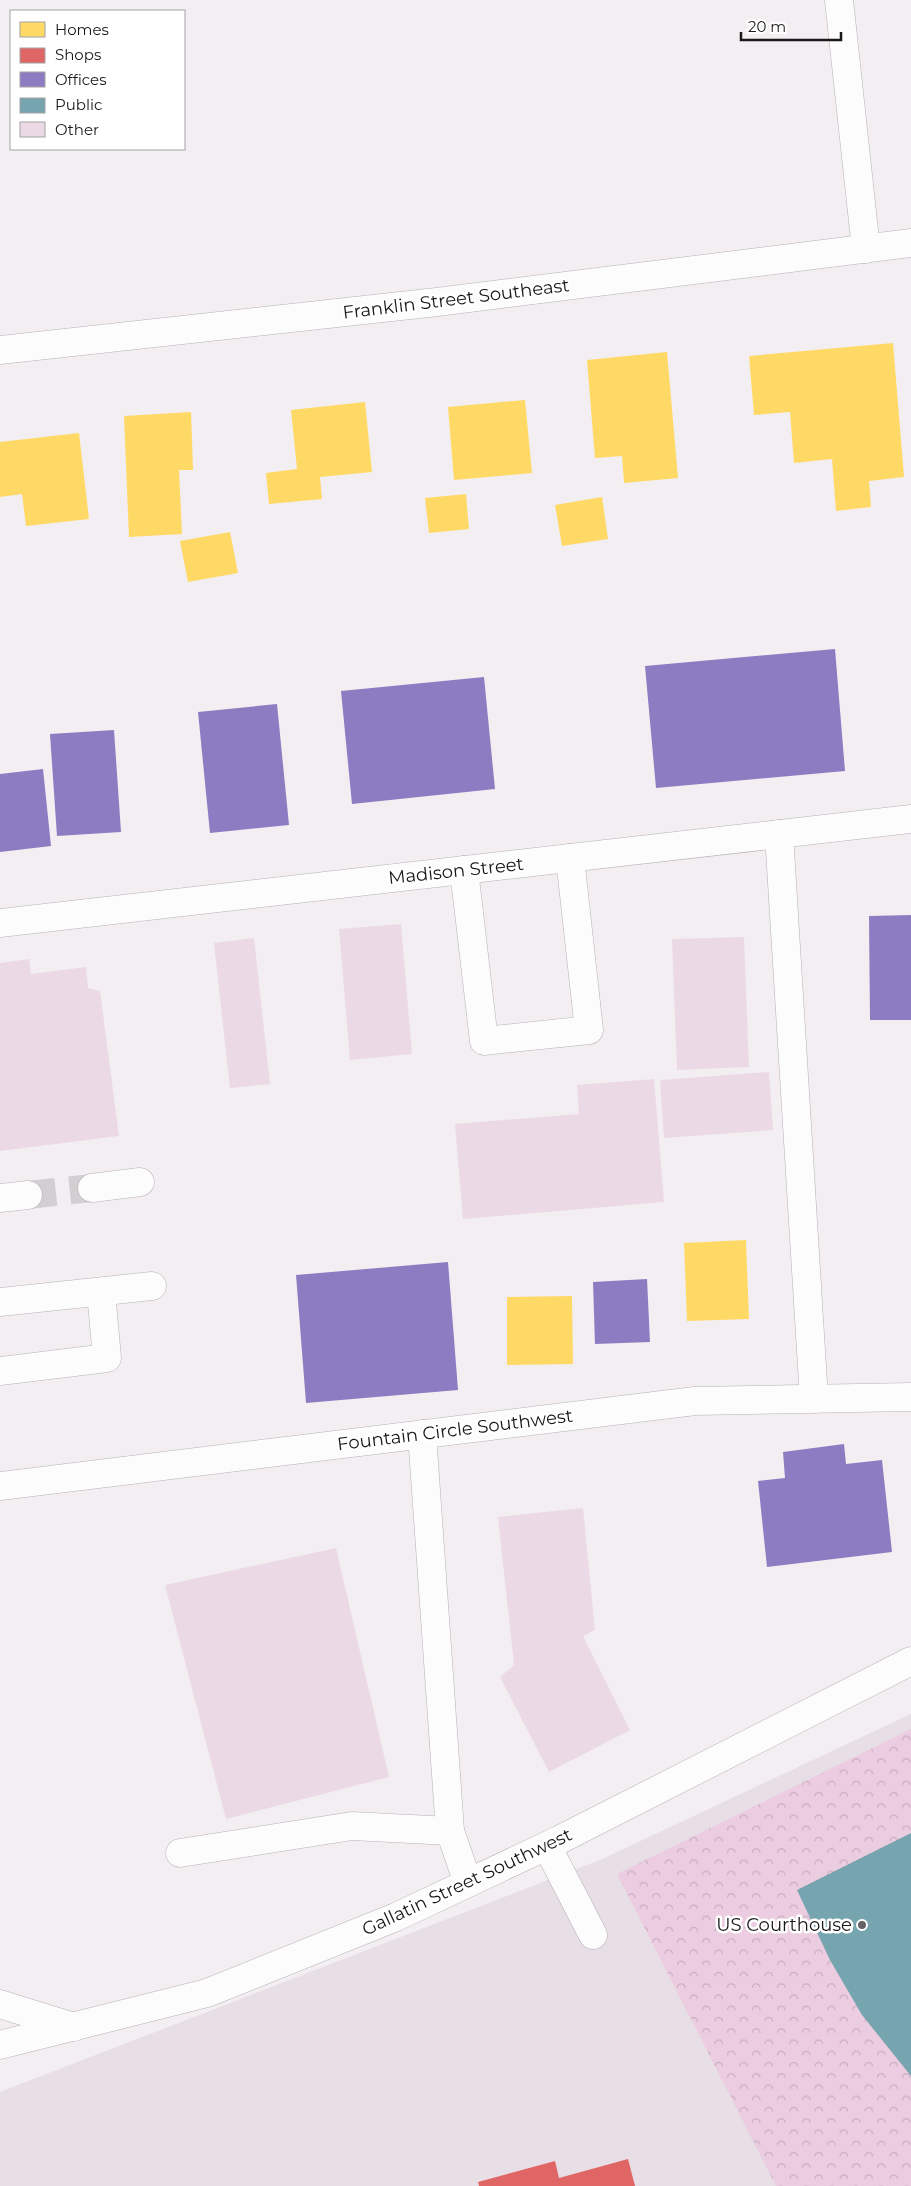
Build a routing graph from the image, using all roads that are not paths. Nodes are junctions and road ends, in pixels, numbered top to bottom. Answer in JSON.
{"nodes":[{"id":1,"x":839,"y":0,"type":"edge"},
{"id":2,"x":911,"y":243,"type":"edge"},
{"id":3,"x":866,"y":249,"type":"junction"},
{"id":4,"x":0,"y":350,"type":"edge"},
{"id":5,"x":911,"y":819,"type":"edge"},
{"id":6,"x":779,"y":834,"type":"junction"},
{"id":7,"x":570,"y":858,"type":"junction"},
{"id":8,"x":464,"y":870,"type":"junction"},
{"id":9,"x":0,"y":923,"type":"edge"},
{"id":10,"x":140,"y":1182,"type":"dead end"},
{"id":11,"x":92,"y":1188,"type":"tunnel mouth"},
{"id":12,"x":28,"y":1195,"type":"tunnel mouth"},
{"id":13,"x":0,"y":1198,"type":"edge"},
{"id":14,"x":152,"y":1286,"type":"dead end"},
{"id":15,"x":100,"y":1292,"type":"junction"},
{"id":16,"x":0,"y":1302,"type":"edge"},
{"id":17,"x":0,"y":1371,"type":"edge"},
{"id":18,"x":911,"y":1397,"type":"edge"},
{"id":19,"x":814,"y":1399,"type":"junction"},
{"id":20,"x":422,"y":1434,"type":"junction"},
{"id":21,"x":0,"y":1486,"type":"edge"},
{"id":22,"x":911,"y":1661,"type":"edge"},
{"id":23,"x":450,"y":1831,"type":"junction"},
{"id":24,"x":547,"y":1846,"type":"junction"},
{"id":25,"x":180,"y":1853,"type":"dead end"},
{"id":26,"x":468,"y":1883,"type":"junction"},
{"id":27,"x":593,"y":1935,"type":"dead end"},
{"id":28,"x":0,"y":2004,"type":"edge"},
{"id":29,"x":74,"y":2027,"type":"junction"},
{"id":30,"x":0,"y":2045,"type":"edge"}],
"edges":[{"from":1,"to":3,"type":"street"},
{"from":2,"to":3,"type":"street","name":"Franklin Street Southeast"},
{"from":3,"to":4,"type":"street","name":"Franklin Street Southeast"},
{"from":5,"to":6,"type":"street","name":"Madison Street"},
{"from":6,"to":7,"type":"street","name":"Madison Street"},
{"from":6,"to":19,"type":"street"},
{"from":7,"to":8,"type":"street","name":"Madison Street"},
{"from":7,"to":8,"type":"street"},
{"from":8,"to":9,"type":"street","name":"Madison Street"},
{"from":10,"to":11,"type":"street"},
{"from":12,"to":13,"type":"street"},
{"from":14,"to":15,"type":"street"},
{"from":15,"to":16,"type":"street"},
{"from":15,"to":17,"type":"street"},
{"from":18,"to":19,"type":"street","name":"Fountain Circle Southwest"},
{"from":19,"to":20,"type":"street","name":"Fountain Circle Southwest"},
{"from":20,"to":21,"type":"street","name":"Fountain Circle Southwest"},
{"from":20,"to":23,"type":"street"},
{"from":22,"to":24,"type":"street","name":"Gallatin Street Southwest"},
{"from":23,"to":25,"type":"street"},
{"from":23,"to":26,"type":"street"},
{"from":24,"to":26,"type":"street","name":"Gallatin Street Southwest"},
{"from":24,"to":27,"type":"street"},
{"from":26,"to":29,"type":"street","name":"Gallatin Street Southwest"},
{"from":28,"to":29,"type":"street"},
{"from":29,"to":30,"type":"street","name":"Gallatin Street Southwest"}]}
